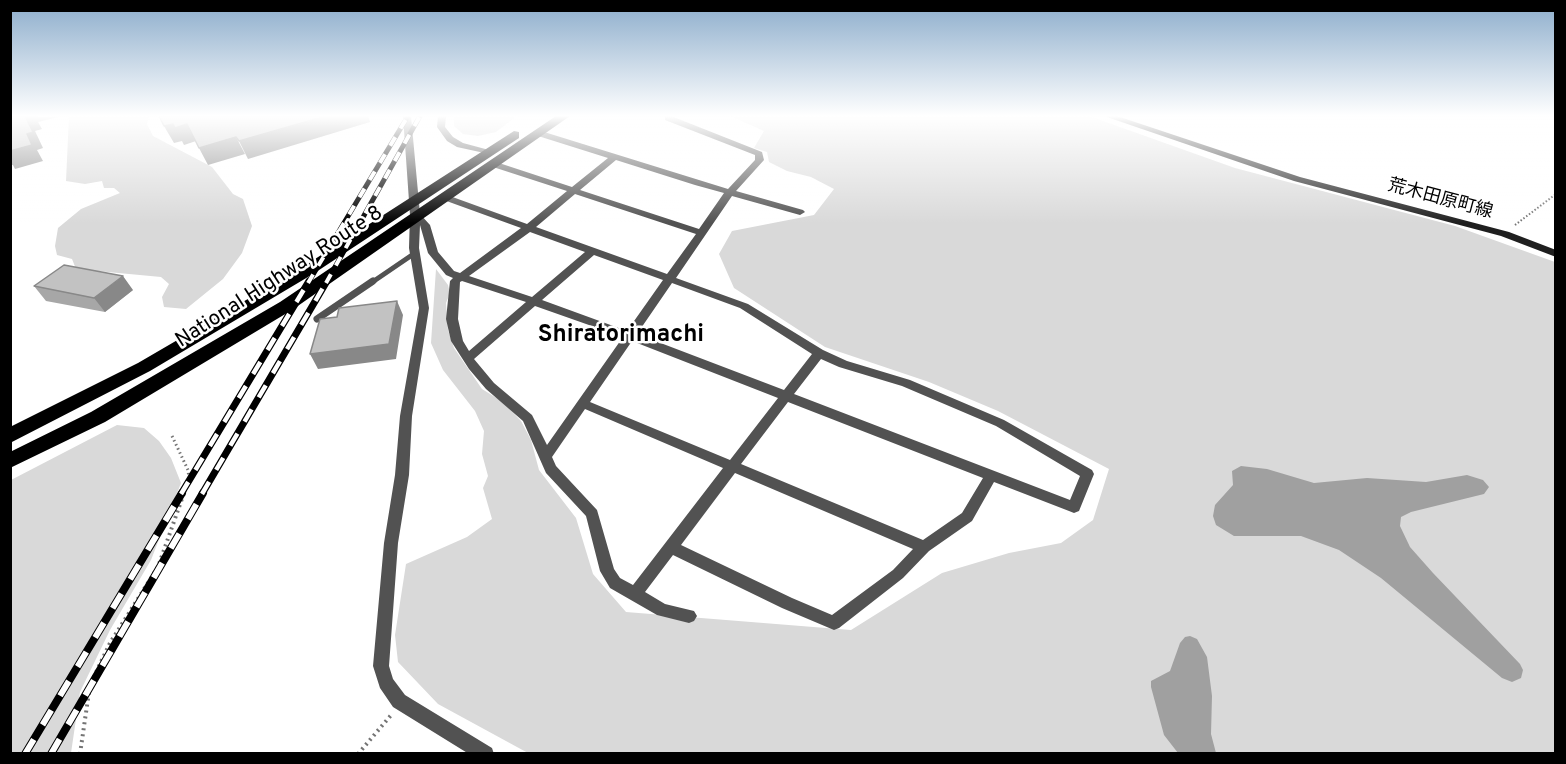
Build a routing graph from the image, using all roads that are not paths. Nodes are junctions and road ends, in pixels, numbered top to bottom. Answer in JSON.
{"nodes":[{"id":1,"x":410,"y":152,"type":"edge"},
{"id":2,"x":475,"y":152,"type":"edge"},
{"id":3,"x":498,"y":152,"type":"edge"},
{"id":4,"x":502,"y":152,"type":"edge"},
{"id":5,"x":595,"y":152,"type":"edge"},
{"id":6,"x":750,"y":152,"type":"edge"},
{"id":7,"x":1216,"y":152,"type":"edge"},
{"id":8,"x":490,"y":158,"type":"junction"},
{"id":9,"x":614,"y":158,"type":"junction"},
{"id":10,"x":448,"y":189,"type":"junction"},
{"id":11,"x":573,"y":190,"type":"junction"},
{"id":12,"x":730,"y":192,"type":"junction"},
{"id":13,"x":800,"y":212,"type":"dead end"},
{"id":14,"x":415,"y":215,"type":"junction"},
{"id":15,"x":527,"y":229,"type":"junction"},
{"id":16,"x":380,"y":232,"type":"junction"},
{"id":17,"x":702,"y":233,"type":"junction"},
{"id":18,"x":591,"y":252,"type":"junction"},
{"id":19,"x":415,"y":253,"type":"junction"},
{"id":20,"x":1556,"y":254,"type":"edge"},
{"id":21,"x":462,"y":276,"type":"junction"},
{"id":22,"x":669,"y":279,"type":"junction"},
{"id":23,"x":535,"y":302,"type":"junction"},
{"id":24,"x":317,"y":319,"type":"edge"},
{"id":25,"x":628,"y":336,"type":"junction"},
{"id":26,"x":819,"y":353,"type":"junction"},
{"id":27,"x":468,"y":358,"type":"junction"},
{"id":28,"x":786,"y":397,"type":"junction"},
{"id":29,"x":582,"y":403,"type":"junction"},
{"id":30,"x":10,"y":436,"type":"edge"},
{"id":31,"x":546,"y":456,"type":"junction"},
{"id":32,"x":10,"y":460,"type":"edge"},
{"id":33,"x":733,"y":467,"type":"junction"},
{"id":34,"x":991,"y":476,"type":"junction"},
{"id":35,"x":671,"y":547,"type":"junction"},
{"id":36,"x":924,"y":547,"type":"junction"},
{"id":37,"x":634,"y":595,"type":"junction"},
{"id":38,"x":688,"y":616,"type":"dead end"},
{"id":39,"x":486,"y":753,"type":"edge"}],
"edges":[{"from":1,"to":14,"type":"street"},
{"from":2,"to":8,"type":"street"},
{"from":3,"to":8,"type":"highway","name":"National Highway Route 8"},
{"from":4,"to":8,"type":"highway","name":"National Highway Route 8"},
{"from":5,"to":9,"type":"street"},
{"from":6,"to":12,"type":"street"},
{"from":7,"to":20,"type":"main road","name":"荒木田原町線"},
{"from":8,"to":10,"type":"highway","name":"National Highway Route 8"},
{"from":8,"to":11,"type":"street"},
{"from":9,"to":11,"type":"street"},
{"from":9,"to":12,"type":"street"},
{"from":10,"to":15,"type":"street"},
{"from":10,"to":16,"type":"highway","name":"National Highway Route 8"},
{"from":11,"to":15,"type":"street"},
{"from":11,"to":17,"type":"street"},
{"from":12,"to":13,"type":"street"},
{"from":12,"to":17,"type":"street"},
{"from":14,"to":19,"type":"street"},
{"from":14,"to":21,"type":"street"},
{"from":15,"to":18,"type":"street"},
{"from":15,"to":21,"type":"street"},
{"from":16,"to":30,"type":"highway","name":"National Highway Route 8"},
{"from":16,"to":32,"type":"highway","name":"National Highway Route 8"},
{"from":17,"to":22,"type":"street"},
{"from":18,"to":22,"type":"street"},
{"from":18,"to":23,"type":"street"},
{"from":19,"to":24,"type":"lane"},
{"from":19,"to":39,"type":"street"},
{"from":21,"to":23,"type":"street"},
{"from":21,"to":27,"type":"street"},
{"from":22,"to":25,"type":"street"},
{"from":22,"to":26,"type":"street"},
{"from":23,"to":25,"type":"street"},
{"from":23,"to":27,"type":"street"},
{"from":25,"to":28,"type":"street"},
{"from":25,"to":29,"type":"street"},
{"from":26,"to":28,"type":"street"},
{"from":26,"to":34,"type":"street"},
{"from":27,"to":31,"type":"street"},
{"from":28,"to":33,"type":"street"},
{"from":28,"to":34,"type":"street"},
{"from":29,"to":31,"type":"street"},
{"from":29,"to":33,"type":"street"},
{"from":31,"to":37,"type":"street"},
{"from":33,"to":35,"type":"street"},
{"from":33,"to":36,"type":"street"},
{"from":34,"to":36,"type":"street"},
{"from":35,"to":36,"type":"street"},
{"from":35,"to":37,"type":"street"},
{"from":37,"to":38,"type":"street"}]}
